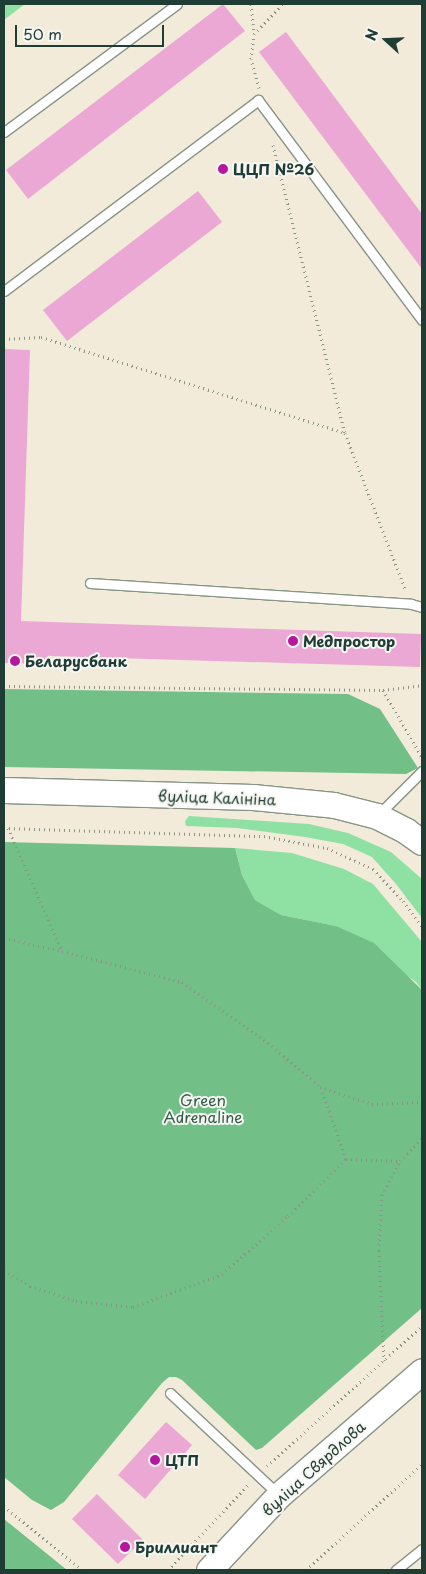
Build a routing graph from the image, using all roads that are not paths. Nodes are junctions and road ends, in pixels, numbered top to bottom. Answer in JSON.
{"nodes":[{"id":1,"x":177,"y":4,"type":"edge"},
{"id":2,"x":4,"y":132,"type":"edge"},
{"id":3,"x":4,"y":290,"type":"edge"},
{"id":4,"x":422,"y":320,"type":"edge"},
{"id":5,"x":90,"y":583,"type":"dead end"},
{"id":6,"x":422,"y":607,"type":"edge"},
{"id":7,"x":422,"y":771,"type":"edge"},
{"id":8,"x":4,"y":790,"type":"edge"},
{"id":9,"x":377,"y":816,"type":"junction"},
{"id":10,"x":422,"y":842,"type":"edge"},
{"id":11,"x":422,"y":1371,"type":"edge"},
{"id":12,"x":170,"y":1393,"type":"dead end"},
{"id":13,"x":279,"y":1495,"type":"junction"},
{"id":14,"x":422,"y":1549,"type":"edge"},
{"id":15,"x":209,"y":1570,"type":"edge"},
{"id":16,"x":396,"y":1570,"type":"edge"}],
"edges":[{"from":1,"to":2,"type":"lane"},
{"from":3,"to":4,"type":"lane"},
{"from":5,"to":6,"type":"lane"},
{"from":7,"to":9,"type":"lane"},
{"from":8,"to":9,"type":"main road","name":"вуліца Калініна"},
{"from":9,"to":10,"type":"main road","name":"вуліца Калініна"},
{"from":11,"to":13,"type":"main road","name":"вуліца Свярдлова"},
{"from":12,"to":13,"type":"lane"},
{"from":13,"to":15,"type":"main road","name":"вуліца Свярдлова"},
{"from":14,"to":16,"type":"lane"}]}
